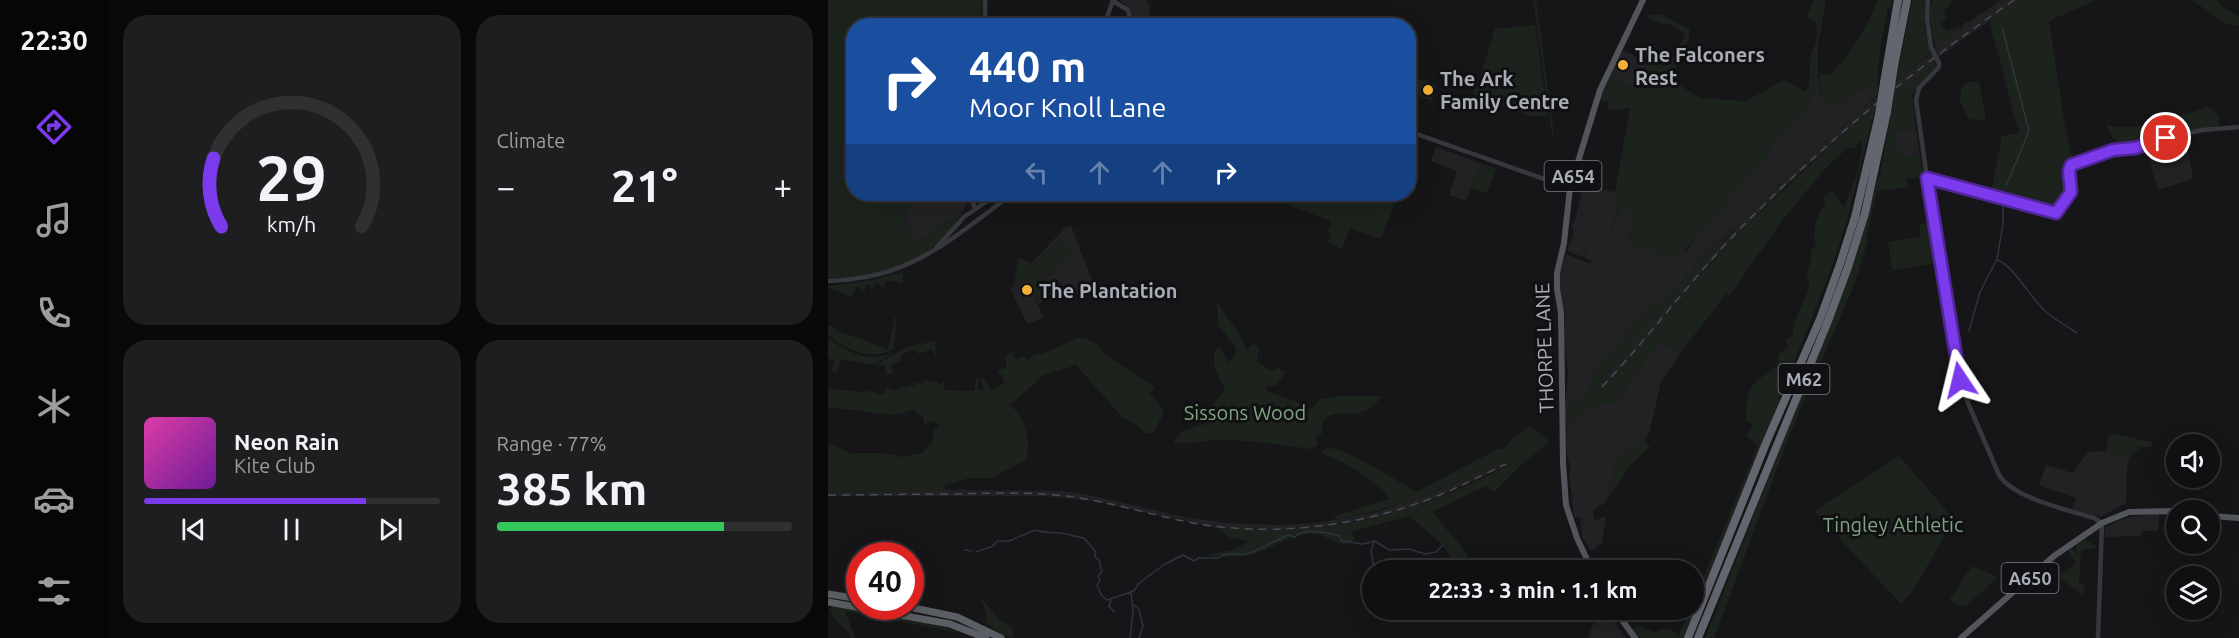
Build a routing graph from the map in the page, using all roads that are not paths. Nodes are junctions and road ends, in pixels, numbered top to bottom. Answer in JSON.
{"nodes":[{"id":1,"x":985,"y":0,"type":"edge"},
{"id":2,"x":1113,"y":0,"type":"edge"},
{"id":3,"x":1644,"y":0,"type":"edge"},
{"id":4,"x":1898,"y":0,"type":"edge"},
{"id":5,"x":1907,"y":0,"type":"edge"},
{"id":6,"x":1928,"y":0,"type":"edge"},
{"id":7,"x":985,"y":18,"type":"edge"},
{"id":8,"x":1107,"y":18,"type":"edge"},
{"id":9,"x":1130,"y":18,"type":"edge"},
{"id":10,"x":2239,"y":127,"type":"edge"},
{"id":11,"x":1416,"y":134,"type":"edge"},
{"id":12,"x":1927,"y":178,"type":"junction"},
{"id":13,"x":1570,"y":188,"type":"junction"},
{"id":14,"x":972,"y":201,"type":"edge"},
{"id":15,"x":987,"y":201,"type":"joint"},
{"id":16,"x":1002,"y":201,"type":"edge"},
{"id":17,"x":975,"y":208,"type":"junction"},
{"id":18,"x":992,"y":210,"type":"junction"},
{"id":19,"x":964,"y":217,"type":"junction"},
{"id":20,"x":971,"y":225,"type":"junction"},
{"id":21,"x":933,"y":251,"type":"junction"},
{"id":22,"x":828,"y":281,"type":"edge"},
{"id":23,"x":2166,"y":511,"type":"edge"},
{"id":24,"x":2220,"y":517,"type":"edge"},
{"id":25,"x":2239,"y":518,"type":"edge"},
{"id":26,"x":2102,"y":523,"type":"junction"},
{"id":27,"x":1587,"y":560,"type":"edge"},
{"id":28,"x":828,"y":594,"type":"edge"},
{"id":29,"x":846,"y":597,"type":"edge"},
{"id":30,"x":828,"y":602,"type":"edge"},
{"id":31,"x":924,"y":610,"type":"edge"},
{"id":32,"x":1622,"y":620,"type":"edge"},
{"id":33,"x":986,"y":638,"type":"edge"},
{"id":34,"x":1001,"y":638,"type":"edge"},
{"id":35,"x":1635,"y":638,"type":"edge"},
{"id":36,"x":1688,"y":638,"type":"edge"},
{"id":37,"x":1698,"y":638,"type":"edge"},
{"id":38,"x":1961,"y":638,"type":"edge"},
{"id":39,"x":2098,"y":638,"type":"edge"}],
"edges":[{"from":1,"to":7,"type":"street"},
{"from":2,"to":8,"type":"street"},
{"from":2,"to":9,"type":"street"},
{"from":3,"to":13,"type":"main road","name":"THORPE LANE","number":"A654"},
{"from":4,"to":36,"type":"highway","number":"M62","bridge":true},
{"from":5,"to":37,"type":"highway","number":"M62","bridge":true},
{"from":6,"to":12,"type":"street","bridge":true},
{"from":10,"to":12,"type":"street"},
{"from":11,"to":13,"type":"street"},
{"from":12,"to":26,"type":"street"},
{"from":13,"to":27,"type":"main road","name":"THORPE LANE","number":"A654"},
{"from":14,"to":17,"type":"street"},
{"from":15,"to":17,"type":"street"},
{"from":15,"to":18,"type":"street"},
{"from":16,"to":18,"type":"street"},
{"from":17,"to":19,"type":"street"},
{"from":18,"to":20,"type":"street"},
{"from":19,"to":20,"type":"street"},
{"from":19,"to":21,"type":"street"},
{"from":20,"to":21,"type":"street"},
{"from":21,"to":22,"type":"street"},
{"from":23,"to":26,"type":"main road","number":"A650"},
{"from":24,"to":25,"type":"main road"},
{"from":26,"to":38,"type":"main road","number":"A650"},
{"from":26,"to":39,"type":"street"},
{"from":28,"to":29,"type":"highway"},
{"from":30,"to":33,"type":"highway"},
{"from":31,"to":34,"type":"highway"},
{"from":32,"to":35,"type":"main road"}]}
